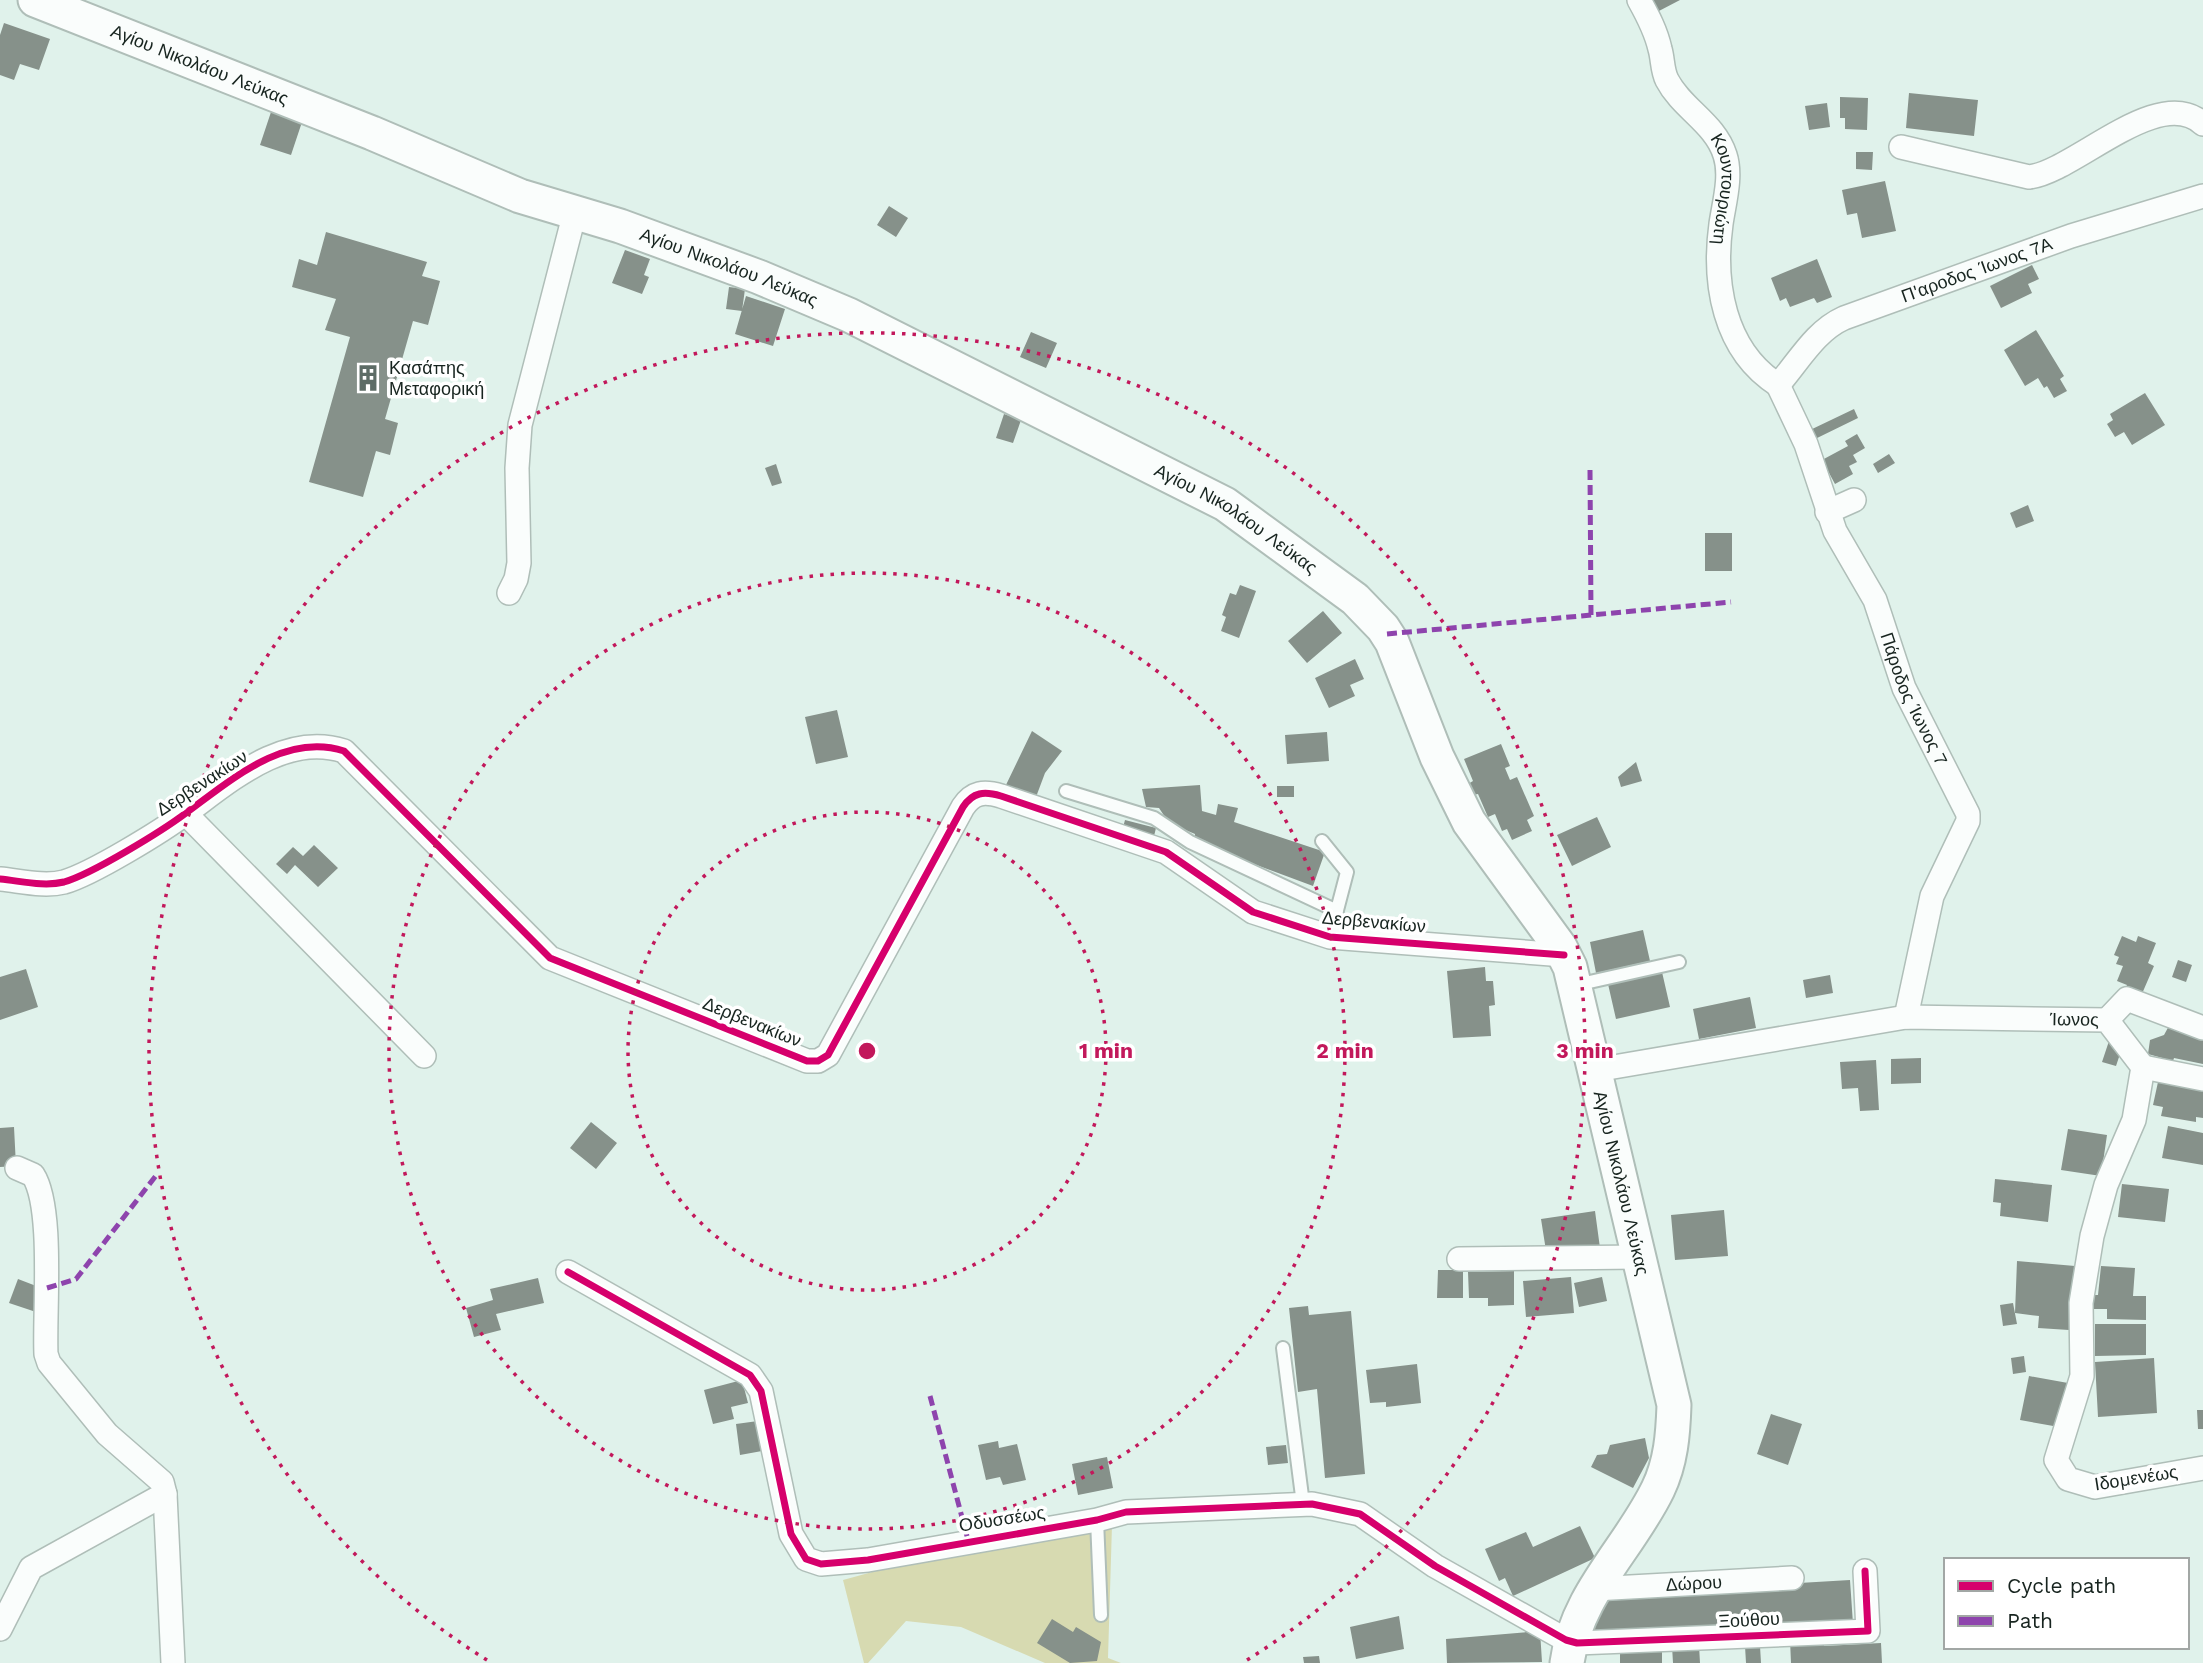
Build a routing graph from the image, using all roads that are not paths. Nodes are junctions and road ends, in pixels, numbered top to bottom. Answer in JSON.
{"nodes":[{"id":1,"x":35,"y":0,"type":"edge"},
{"id":2,"x":1639,"y":0,"type":"edge"},
{"id":3,"x":2203,"y":124,"type":"edge"},
{"id":4,"x":1901,"y":147,"type":"dead end"},
{"id":5,"x":2203,"y":195,"type":"edge"},
{"id":6,"x":575,"y":212,"type":"junction"},
{"id":7,"x":1778,"y":385,"type":"junction"},
{"id":8,"x":1854,"y":500,"type":"dead end"},
{"id":9,"x":1827,"y":512,"type":"junction"},
{"id":10,"x":509,"y":593,"type":"dead end"},
{"id":11,"x":1066,"y":791,"type":"dead end"},
{"id":12,"x":186,"y":814,"type":"junction"},
{"id":13,"x":1322,"y":842,"type":"dead end"},
{"id":14,"x":0,"y":879,"type":"edge"},
{"id":15,"x":1337,"y":911,"type":"junction"},
{"id":16,"x":1330,"y":937,"type":"junction"},
{"id":17,"x":1679,"y":962,"type":"dead end"},
{"id":18,"x":1570,"y":970,"type":"junction"},
{"id":19,"x":1906,"y":1017,"type":"junction"},
{"id":20,"x":2107,"y":1020,"type":"junction"},
{"id":21,"x":2203,"y":1028,"type":"edge"},
{"id":22,"x":424,"y":1056,"type":"dead end"},
{"id":23,"x":2143,"y":1068,"type":"junction"},
{"id":24,"x":1597,"y":1070,"type":"junction"},
{"id":25,"x":2203,"y":1079,"type":"edge"},
{"id":26,"x":17,"y":1168,"type":"dead end"},
{"id":27,"x":1640,"y":1257,"type":"junction"},
{"id":28,"x":1458,"y":1259,"type":"dead end"},
{"id":29,"x":568,"y":1272,"type":"dead end"},
{"id":30,"x":1283,"y":1348,"type":"dead end"},
{"id":31,"x":2203,"y":1468,"type":"edge"},
{"id":32,"x":165,"y":1494,"type":"junction"},
{"id":33,"x":1303,"y":1504,"type":"junction"},
{"id":34,"x":1097,"y":1520,"type":"junction"},
{"id":35,"x":1865,"y":1571,"type":"dead end"},
{"id":36,"x":1792,"y":1578,"type":"dead end"},
{"id":37,"x":1594,"y":1589,"type":"junction"},
{"id":38,"x":1101,"y":1615,"type":"dead end"},
{"id":39,"x":0,"y":1629,"type":"edge"},
{"id":40,"x":1569,"y":1653,"type":"edge"},
{"id":41,"x":173,"y":1663,"type":"edge"}],
"edges":[{"from":1,"to":6,"type":"main road","name":"Αγίου Νικολάου Λεύκας"},
{"from":2,"to":7,"type":"street","name":"Κουντουριώτη"},
{"from":3,"to":4,"type":"street"},
{"from":5,"to":7,"type":"street","name":"Π'αροδος Ίωνος 7Α"},
{"from":6,"to":10,"type":"street"},
{"from":6,"to":18,"type":"main road","name":"Αγίου Νικολάου Λεύκας"},
{"from":7,"to":9,"type":"street","name":"Πάροδος Ίωνος 7"},
{"from":8,"to":9,"type":"street"},
{"from":9,"to":19,"type":"street","name":"Πάροδος Ίωνος 7"},
{"from":11,"to":15,"type":"lane"},
{"from":12,"to":14,"type":"street","name":"Δερβενακίων"},
{"from":12,"to":16,"type":"street","name":"Δερβενακίων"},
{"from":12,"to":22,"type":"street"},
{"from":13,"to":15,"type":"lane"},
{"from":15,"to":16,"type":"lane"},
{"from":16,"to":18,"type":"street","name":"Δερβενακίων"},
{"from":17,"to":18,"type":"lane"},
{"from":18,"to":24,"type":"main road","name":"Αγίου Νικολάου Λεύκας"},
{"from":19,"to":20,"type":"street","name":"Ίωνος"},
{"from":19,"to":24,"type":"street","name":"Ίωνος"},
{"from":20,"to":21,"type":"street"},
{"from":20,"to":23,"type":"street","name":"Ίωνος"},
{"from":23,"to":25,"type":"street"},
{"from":23,"to":31,"type":"street","name":"Ιδομενέως"},
{"from":24,"to":27,"type":"main road","name":"Αγίου Νικολάου Λεύκας"},
{"from":26,"to":32,"type":"street"},
{"from":27,"to":28,"type":"street"},
{"from":27,"to":37,"type":"main road","name":"Αγίου Νικολάου Λεύκας"},
{"from":29,"to":34,"type":"street","name":"Οδυσσέως"},
{"from":30,"to":33,"type":"lane"},
{"from":32,"to":39,"type":"street"},
{"from":32,"to":41,"type":"street"},
{"from":33,"to":34,"type":"street","name":"Οδυσσέως"},
{"from":33,"to":40,"type":"street","name":"Οδυσσέως"},
{"from":34,"to":38,"type":"lane"},
{"from":35,"to":40,"type":"street","name":"Ξούθου"},
{"from":36,"to":37,"type":"street","name":"Δώρου"},
{"from":37,"to":40,"type":"main road","name":"Αγίου Νικολάου Λεύκας"}]}
